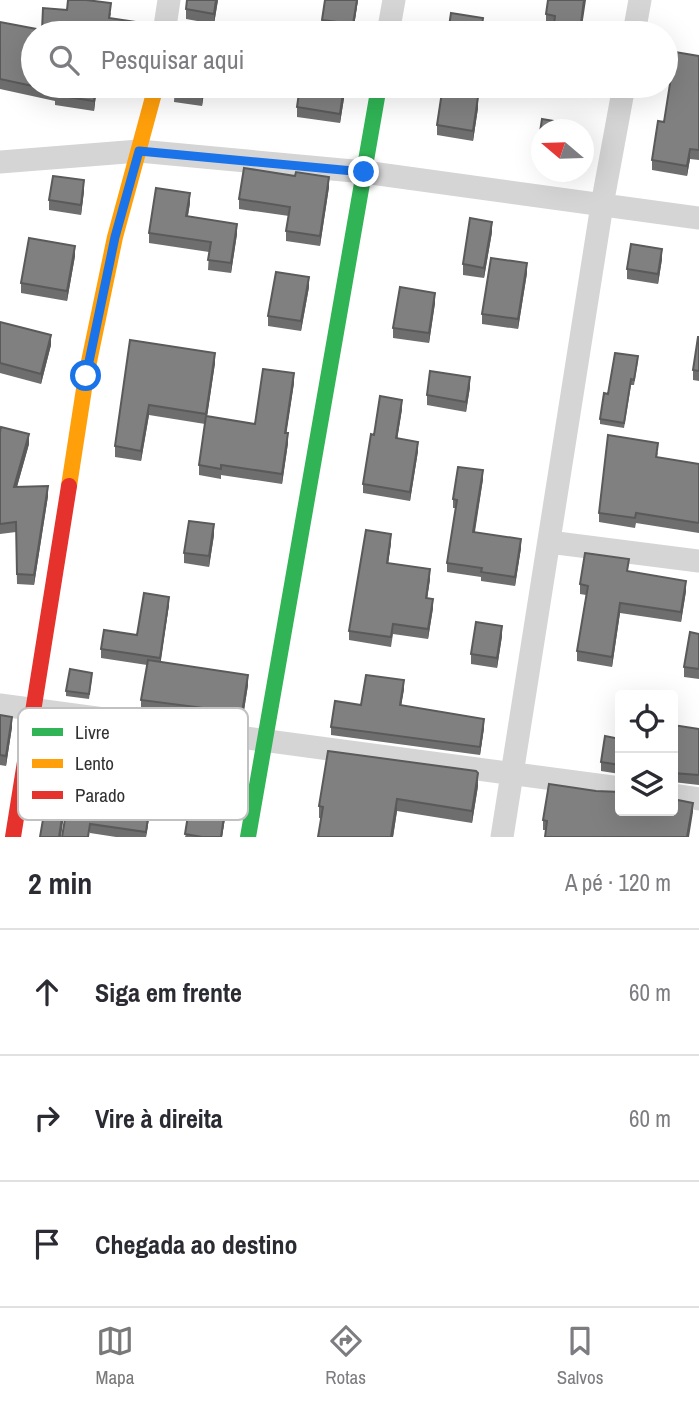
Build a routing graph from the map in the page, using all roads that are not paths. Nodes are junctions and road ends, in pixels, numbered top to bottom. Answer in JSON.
{"nodes":[{"id":1,"x":169,"y":0,"type":"edge"},
{"id":2,"x":394,"y":0,"type":"edge"},
{"id":3,"x":640,"y":0,"type":"edge"},
{"id":4,"x":166,"y":21,"type":"edge"},
{"id":5,"x":390,"y":21,"type":"edge"},
{"id":6,"x":636,"y":21,"type":"edge"},
{"id":7,"x":153,"y":98,"type":"edge"},
{"id":8,"x":377,"y":98,"type":"edge"},
{"id":9,"x":622,"y":98,"type":"edge"},
{"id":10,"x":139,"y":151,"type":"junction"},
{"id":11,"x":0,"y":162,"type":"edge"},
{"id":12,"x":364,"y":172,"type":"junction"},
{"id":13,"x":602,"y":205,"type":"junction"},
{"id":14,"x":699,"y":218,"type":"edge"},
{"id":15,"x":549,"y":542,"type":"junction"},
{"id":16,"x":699,"y":561,"type":"edge"},
{"id":17,"x":0,"y":705,"type":"edge"},
{"id":18,"x":34,"y":708,"type":"joint"},
{"id":19,"x":248,"y":740,"type":"edge"},
{"id":20,"x":264,"y":742,"type":"junction"},
{"id":21,"x":512,"y":774,"type":"junction"},
{"id":22,"x":615,"y":788,"type":"edge"},
{"id":23,"x":678,"y":796,"type":"edge"},
{"id":24,"x":699,"y":799,"type":"edge"},
{"id":25,"x":18,"y":806,"type":"edge"},
{"id":26,"x":13,"y":837,"type":"edge"},
{"id":27,"x":248,"y":837,"type":"edge"},
{"id":28,"x":502,"y":837,"type":"edge"}],
"edges":[{"from":1,"to":4,"type":"street"},
{"from":2,"to":5,"type":"street"},
{"from":3,"to":6,"type":"street"},
{"from":7,"to":10,"type":"street"},
{"from":8,"to":12,"type":"street"},
{"from":9,"to":13,"type":"street"},
{"from":10,"to":11,"type":"street"},
{"from":10,"to":12,"type":"street"},
{"from":10,"to":18,"type":"street"},
{"from":12,"to":13,"type":"street"},
{"from":12,"to":20,"type":"street"},
{"from":13,"to":14,"type":"street"},
{"from":13,"to":15,"type":"street"},
{"from":15,"to":16,"type":"street"},
{"from":15,"to":21,"type":"street"},
{"from":17,"to":18,"type":"street"},
{"from":19,"to":20,"type":"street"},
{"from":20,"to":21,"type":"street"},
{"from":20,"to":27,"type":"street"},
{"from":21,"to":22,"type":"street"},
{"from":21,"to":28,"type":"street"},
{"from":23,"to":24,"type":"street"},
{"from":25,"to":26,"type":"street"}]}
